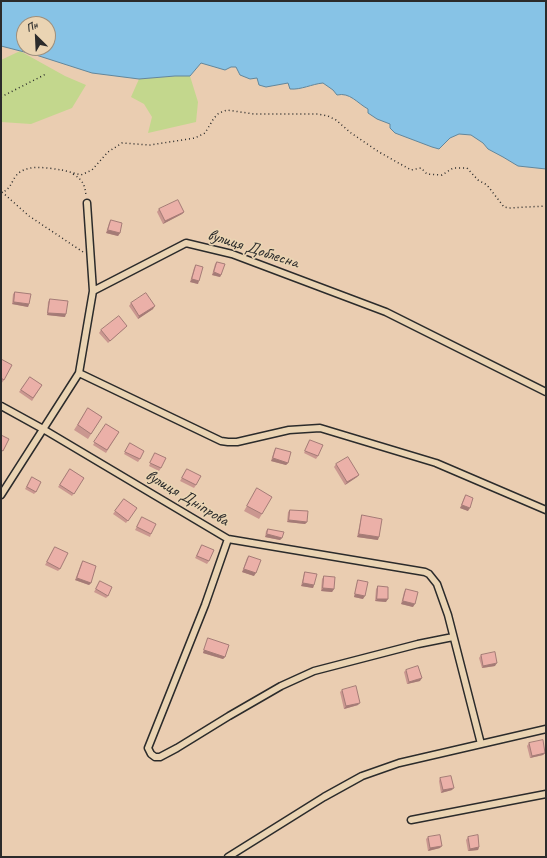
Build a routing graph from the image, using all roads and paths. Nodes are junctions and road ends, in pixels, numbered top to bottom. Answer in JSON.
{"nodes":[{"id":1,"x":46,"y":74,"type":"dead end"},
{"id":2,"x":1,"y":97,"type":"edge"},
{"id":3,"x":62,"y":170,"type":"junction"},
{"id":4,"x":2,"y":192,"type":"edge"},
{"id":5,"x":87,"y":203,"type":"joint"},
{"id":6,"x":546,"y":206,"type":"edge"},
{"id":7,"x":91,"y":258,"type":"junction"},
{"id":8,"x":93,"y":291,"type":"junction"},
{"id":9,"x":79,"y":372,"type":"junction"},
{"id":10,"x":546,"y":392,"type":"edge"},
{"id":11,"x":1,"y":406,"type":"edge"},
{"id":12,"x":43,"y":429,"type":"junction"},
{"id":13,"x":1,"y":495,"type":"edge"},
{"id":14,"x":546,"y":510,"type":"edge"},
{"id":15,"x":228,"y":539,"type":"junction"},
{"id":16,"x":454,"y":637,"type":"junction"},
{"id":17,"x":546,"y":729,"type":"edge"},
{"id":18,"x":481,"y":744,"type":"junction"},
{"id":19,"x":546,"y":794,"type":"edge"},
{"id":20,"x":411,"y":820,"type":"dead end"},
{"id":21,"x":228,"y":857,"type":"edge"}],
"edges":[{"from":1,"to":2,"type":"path"},
{"from":3,"to":4,"type":"path"},
{"from":3,"to":5,"type":"path"},
{"from":3,"to":6,"type":"path"},
{"from":4,"to":7,"type":"path"},
{"from":5,"to":7,"type":"street"},
{"from":7,"to":8,"type":"street"},
{"from":8,"to":9,"type":"street"},
{"from":8,"to":10,"type":"street","name":"вулиця Доблесна"},
{"from":9,"to":12,"type":"street"},
{"from":9,"to":14,"type":"street"},
{"from":11,"to":12,"type":"street","name":"вулиця Дніпрова"},
{"from":12,"to":13,"type":"street"},
{"from":12,"to":15,"type":"street","name":"вулиця Дніпрова"},
{"from":15,"to":16,"type":"street","name":"вулиця Дніпрова"},
{"from":15,"to":16,"type":"street"},
{"from":16,"to":18,"type":"street"},
{"from":17,"to":18,"type":"street"},
{"from":18,"to":21,"type":"street"},
{"from":19,"to":20,"type":"street"}]}
